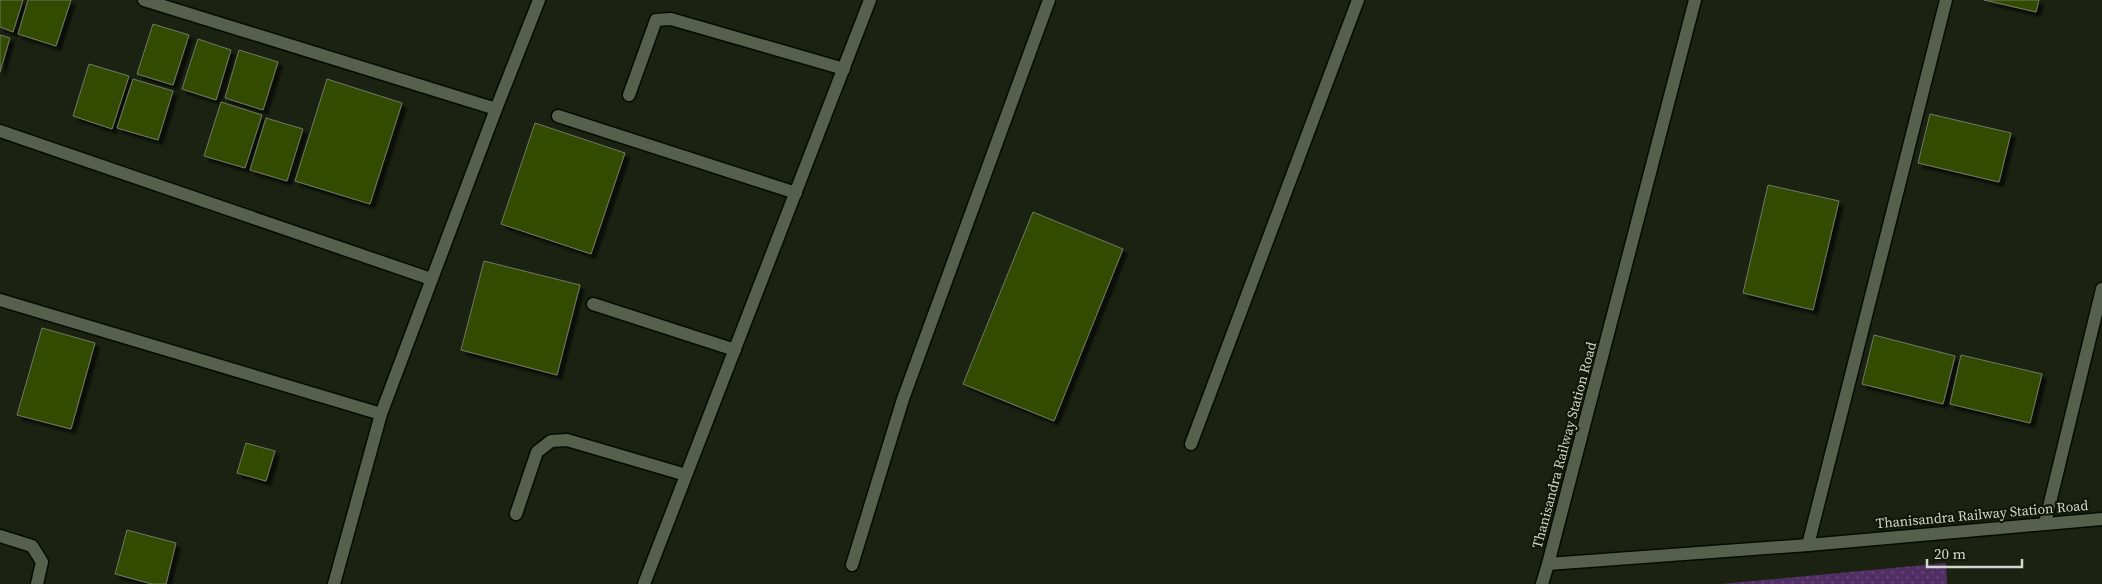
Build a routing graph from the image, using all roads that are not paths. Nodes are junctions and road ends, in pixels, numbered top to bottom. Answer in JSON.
{"nodes":[{"id":1,"x":144,"y":0,"type":"edge"},
{"id":2,"x":539,"y":0,"type":"edge"},
{"id":3,"x":870,"y":0,"type":"edge"},
{"id":4,"x":1049,"y":0,"type":"edge"},
{"id":5,"x":1358,"y":0,"type":"edge"},
{"id":6,"x":1695,"y":0,"type":"edge"},
{"id":7,"x":1946,"y":0,"type":"edge"},
{"id":8,"x":844,"y":69,"type":"junction"},
{"id":9,"x":629,"y":95,"type":"dead end"},
{"id":10,"x":496,"y":109,"type":"junction"},
{"id":11,"x":558,"y":116,"type":"dead end"},
{"id":12,"x":0,"y":131,"type":"edge"},
{"id":13,"x":796,"y":193,"type":"junction"},
{"id":14,"x":431,"y":279,"type":"junction"},
{"id":15,"x":2102,"y":289,"type":"edge"},
{"id":16,"x":0,"y":300,"type":"edge"},
{"id":17,"x":593,"y":304,"type":"dead end"},
{"id":18,"x":735,"y":350,"type":"junction"},
{"id":19,"x":381,"y":414,"type":"junction"},
{"id":20,"x":1191,"y":444,"type":"dead end"},
{"id":21,"x":686,"y":475,"type":"junction"},
{"id":22,"x":516,"y":514,"type":"dead end"},
{"id":23,"x":2102,"y":519,"type":"edge"},
{"id":24,"x":2045,"y":523,"type":"junction"},
{"id":25,"x":0,"y":536,"type":"edge"},
{"id":26,"x":1808,"y":545,"type":"junction"},
{"id":27,"x":1548,"y":564,"type":"junction"},
{"id":28,"x":852,"y":565,"type":"dead end"},
{"id":29,"x":37,"y":584,"type":"edge"},
{"id":30,"x":334,"y":584,"type":"edge"},
{"id":31,"x":644,"y":584,"type":"edge"},
{"id":32,"x":1542,"y":584,"type":"edge"}],
"edges":[{"from":1,"to":10,"type":"street"},
{"from":2,"to":10,"type":"street"},
{"from":3,"to":8,"type":"street"},
{"from":4,"to":28,"type":"street"},
{"from":5,"to":20,"type":"street"},
{"from":6,"to":27,"type":"street","name":"Thanisandra Railway Station Road"},
{"from":7,"to":26,"type":"street"},
{"from":8,"to":9,"type":"street"},
{"from":8,"to":13,"type":"street"},
{"from":10,"to":14,"type":"street"},
{"from":11,"to":13,"type":"street"},
{"from":12,"to":14,"type":"street"},
{"from":13,"to":18,"type":"street"},
{"from":14,"to":19,"type":"street"},
{"from":15,"to":24,"type":"street"},
{"from":16,"to":19,"type":"street"},
{"from":17,"to":18,"type":"street"},
{"from":18,"to":21,"type":"street"},
{"from":19,"to":30,"type":"street"},
{"from":21,"to":22,"type":"street"},
{"from":21,"to":31,"type":"street"},
{"from":23,"to":24,"type":"street","name":"Thanisandra Railway Station Road"},
{"from":24,"to":26,"type":"street","name":"Thanisandra Railway Station Road"},
{"from":25,"to":29,"type":"street"},
{"from":26,"to":27,"type":"street","name":"Thanisandra Railway Station Road"},
{"from":27,"to":32,"type":"street"}]}
